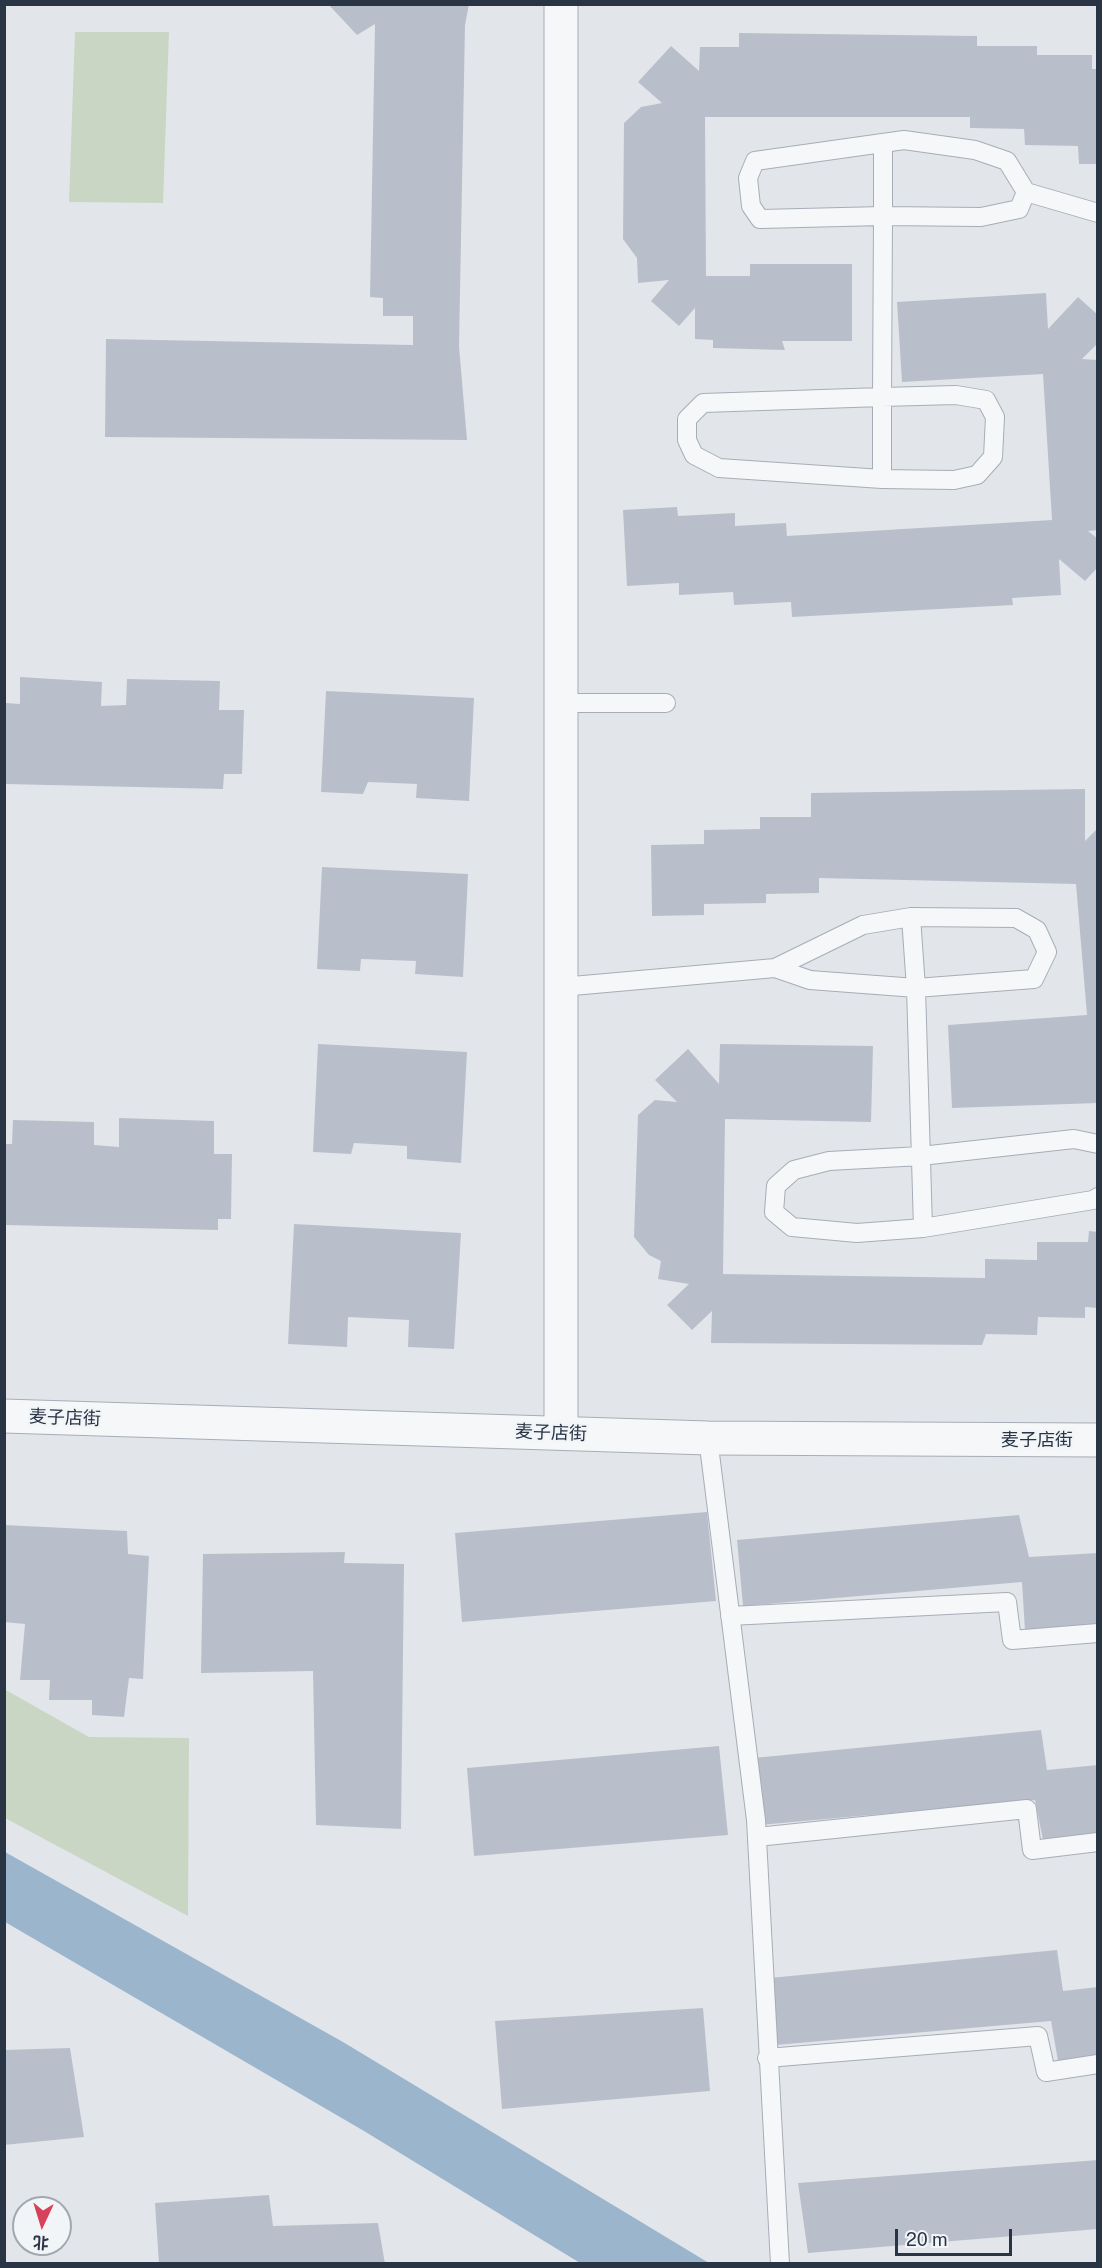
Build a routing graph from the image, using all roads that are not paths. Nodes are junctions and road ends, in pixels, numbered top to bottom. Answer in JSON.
{"nodes":[{"id":1,"x":561,"y":4,"type":"edge"},
{"id":2,"x":883,"y":143,"type":"junction"},
{"id":3,"x":1026,"y":192,"type":"junction"},
{"id":4,"x":1098,"y":213,"type":"edge"},
{"id":5,"x":883,"y":216,"type":"junction"},
{"id":6,"x":882,"y":397,"type":"junction"},
{"id":7,"x":882,"y":479,"type":"junction"},
{"id":8,"x":561,"y":703,"type":"junction"},
{"id":9,"x":666,"y":704,"type":"dead end"},
{"id":10,"x":911,"y":917,"type":"junction"},
{"id":11,"x":775,"y":968,"type":"junction"},
{"id":12,"x":561,"y":987,"type":"junction"},
{"id":13,"x":916,"y":988,"type":"junction"},
{"id":14,"x":1098,"y":1144,"type":"edge"},
{"id":15,"x":921,"y":1156,"type":"junction"},
{"id":16,"x":1098,"y":1197,"type":"edge"},
{"id":17,"x":923,"y":1228,"type":"junction"},
{"id":18,"x":4,"y":1416,"type":"edge"},
{"id":19,"x":561,"y":1433,"type":"junction"},
{"id":20,"x":708,"y":1438,"type":"junction"},
{"id":21,"x":1098,"y":1440,"type":"edge"},
{"id":22,"x":730,"y":1616,"type":"junction"},
{"id":23,"x":1098,"y":1634,"type":"edge"},
{"id":24,"x":757,"y":1837,"type":"junction"},
{"id":25,"x":1098,"y":1842,"type":"edge"},
{"id":26,"x":767,"y":2058,"type":"junction"},
{"id":27,"x":1098,"y":2064,"type":"edge"},
{"id":28,"x":780,"y":2264,"type":"edge"}],
"edges":[{"from":1,"to":8,"type":"street"},
{"from":2,"to":3,"type":"lane"},
{"from":2,"to":5,"type":"lane"},
{"from":2,"to":5,"type":"lane"},
{"from":3,"to":4,"type":"lane"},
{"from":3,"to":5,"type":"lane"},
{"from":5,"to":6,"type":"lane"},
{"from":6,"to":7,"type":"lane"},
{"from":6,"to":7,"type":"lane"},
{"from":6,"to":7,"type":"lane"},
{"from":8,"to":9,"type":"lane"},
{"from":8,"to":12,"type":"street"},
{"from":10,"to":11,"type":"lane"},
{"from":10,"to":13,"type":"lane"},
{"from":10,"to":13,"type":"lane"},
{"from":11,"to":12,"type":"lane"},
{"from":11,"to":13,"type":"lane"},
{"from":12,"to":19,"type":"street"},
{"from":13,"to":15,"type":"lane"},
{"from":14,"to":15,"type":"lane"},
{"from":15,"to":17,"type":"lane"},
{"from":15,"to":17,"type":"lane"},
{"from":16,"to":17,"type":"lane"},
{"from":18,"to":19,"type":"street","name":"麦子店街"},
{"from":19,"to":20,"type":"street","name":"麦子店街"},
{"from":20,"to":21,"type":"street","name":"麦子店街"},
{"from":20,"to":22,"type":"lane"},
{"from":22,"to":23,"type":"lane"},
{"from":22,"to":24,"type":"lane"},
{"from":24,"to":25,"type":"lane"},
{"from":24,"to":26,"type":"lane"},
{"from":26,"to":27,"type":"lane"},
{"from":26,"to":28,"type":"lane"}]}
